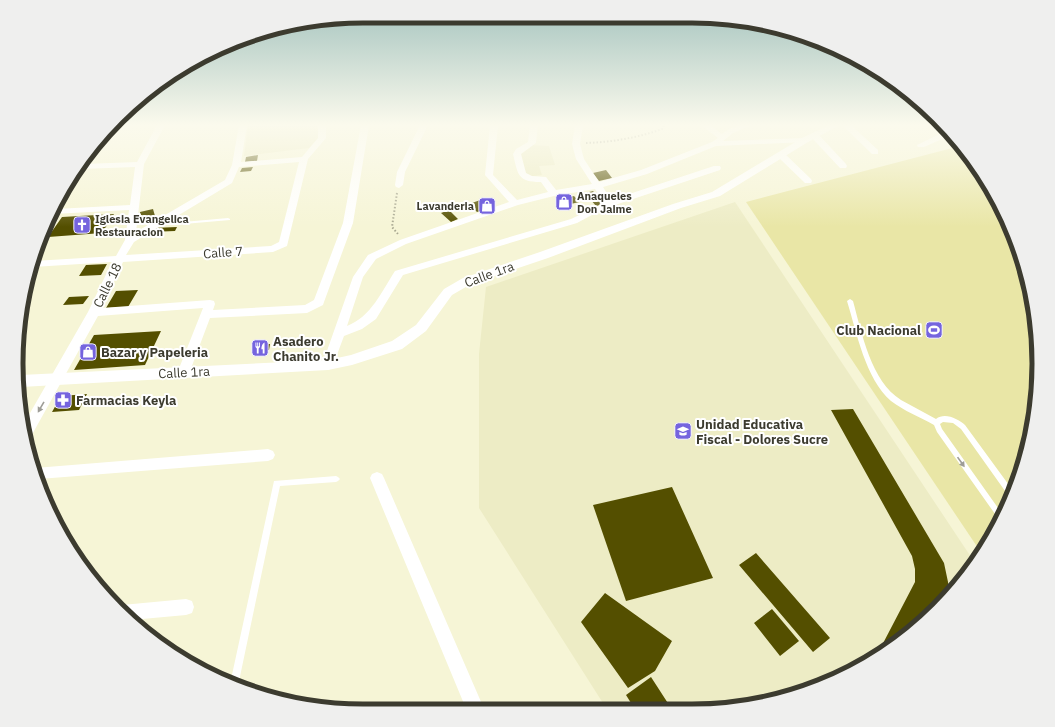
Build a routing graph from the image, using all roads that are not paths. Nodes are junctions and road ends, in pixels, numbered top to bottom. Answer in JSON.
{"nodes":[{"id":1,"x":143,"y":159,"type":"edge"},
{"id":2,"x":237,"y":159,"type":"edge"},
{"id":3,"x":304,"y":159,"type":"joint"},
{"id":4,"x":359,"y":159,"type":"edge"},
{"id":5,"x":407,"y":159,"type":"edge"},
{"id":6,"x":491,"y":159,"type":"edge"},
{"id":7,"x":518,"y":159,"type":"edge"},
{"id":8,"x":580,"y":159,"type":"edge"},
{"id":9,"x":677,"y":159,"type":"edge"},
{"id":10,"x":774,"y":159,"type":"edge"},
{"id":11,"x":785,"y":159,"type":"edge"},
{"id":12,"x":835,"y":159,"type":"edge"},
{"id":13,"x":140,"y":164,"type":"junction"},
{"id":14,"x":236,"y":165,"type":"junction"},
{"id":15,"x":843,"y":166,"type":"dead end"},
{"id":16,"x":85,"y":167,"type":"edge"},
{"id":17,"x":717,"y":168,"type":"dead end"},
{"id":18,"x":808,"y":181,"type":"dead end"},
{"id":19,"x":399,"y":185,"type":"road end"},
{"id":20,"x":597,"y":186,"type":"junction"},
{"id":21,"x":554,"y":193,"type":"junction"},
{"id":22,"x":515,"y":203,"type":"junction"},
{"id":23,"x":609,"y":204,"type":"junction"},
{"id":24,"x":135,"y":207,"type":"junction"},
{"id":25,"x":59,"y":212,"type":"edge"},
{"id":26,"x":228,"y":219,"type":"dead end"},
{"id":27,"x":155,"y":224,"type":"junction"},
{"id":28,"x":130,"y":240,"type":"junction"},
{"id":29,"x":119,"y":259,"type":"junction"},
{"id":30,"x":38,"y":264,"type":"edge"},
{"id":31,"x":850,"y":301,"type":"dead end"},
{"id":32,"x":94,"y":312,"type":"junction"},
{"id":33,"x":206,"y":314,"type":"junction"},
{"id":34,"x":339,"y":333,"type":"junction"},
{"id":35,"x":328,"y":365,"type":"junction"},
{"id":36,"x":184,"y":371,"type":"junction"},
{"id":37,"x":58,"y":378,"type":"junction"},
{"id":38,"x":24,"y":381,"type":"edge"},
{"id":39,"x":937,"y":423,"type":"junction"},
{"id":40,"x":29,"y":427,"type":"edge"},
{"id":41,"x":268,"y":455,"type":"dead end"},
{"id":42,"x":41,"y":473,"type":"edge"},
{"id":43,"x":376,"y":478,"type":"dead end"},
{"id":44,"x":336,"y":479,"type":"dead end"},
{"id":45,"x":1008,"y":489,"type":"edge"},
{"id":46,"x":997,"y":513,"type":"edge"},
{"id":47,"x":186,"y":607,"type":"dead end"},
{"id":48,"x":131,"y":612,"type":"edge"},
{"id":49,"x":235,"y":679,"type":"edge"},
{"id":50,"x":473,"y":704,"type":"edge"}],
"edges":[{"from":1,"to":13,"type":"street","name":"Calle 18"},
{"from":2,"to":14,"type":"street"},
{"from":3,"to":14,"type":"street"},
{"from":3,"to":29,"type":"street","name":"Calle 7"},
{"from":4,"to":33,"type":"street"},
{"from":5,"to":19,"type":"street"},
{"from":6,"to":22,"type":"street"},
{"from":7,"to":21,"type":"street"},
{"from":8,"to":20,"type":"street"},
{"from":9,"to":20,"type":"street"},
{"from":10,"to":35,"type":"street","name":"Calle 1ra"},
{"from":11,"to":18,"type":"street"},
{"from":12,"to":15,"type":"street"},
{"from":13,"to":16,"type":"street"},
{"from":13,"to":24,"type":"street","name":"Calle 18"},
{"from":14,"to":27,"type":"street"},
{"from":17,"to":23,"type":"street"},
{"from":20,"to":21,"type":"street"},
{"from":20,"to":23,"type":"street"},
{"from":21,"to":22,"type":"street"},
{"from":22,"to":34,"type":"street"},
{"from":23,"to":34,"type":"street"},
{"from":24,"to":25,"type":"street"},
{"from":24,"to":28,"type":"street","name":"Calle 18"},
{"from":26,"to":27,"type":"lane"},
{"from":27,"to":28,"type":"street"},
{"from":28,"to":29,"type":"street","name":"Calle 18"},
{"from":29,"to":30,"type":"street","name":"Calle 7"},
{"from":29,"to":32,"type":"street","name":"Calle 18"},
{"from":31,"to":39,"type":"lane"},
{"from":32,"to":33,"type":"street"},
{"from":32,"to":37,"type":"street","name":"Calle 18"},
{"from":33,"to":36,"type":"street"},
{"from":34,"to":35,"type":"street"},
{"from":35,"to":36,"type":"street","name":"Calle 1ra"},
{"from":36,"to":37,"type":"street","name":"Calle 1ra"},
{"from":37,"to":38,"type":"street","name":"Calle 1ra"},
{"from":37,"to":40,"type":"street","name":"Calle 18","one_way":true},
{"from":39,"to":45,"type":"lane"},
{"from":39,"to":46,"type":"lane","one_way":true},
{"from":41,"to":42,"type":"street"},
{"from":43,"to":50,"type":"street"},
{"from":44,"to":49,"type":"lane"},
{"from":47,"to":48,"type":"street"}]}
